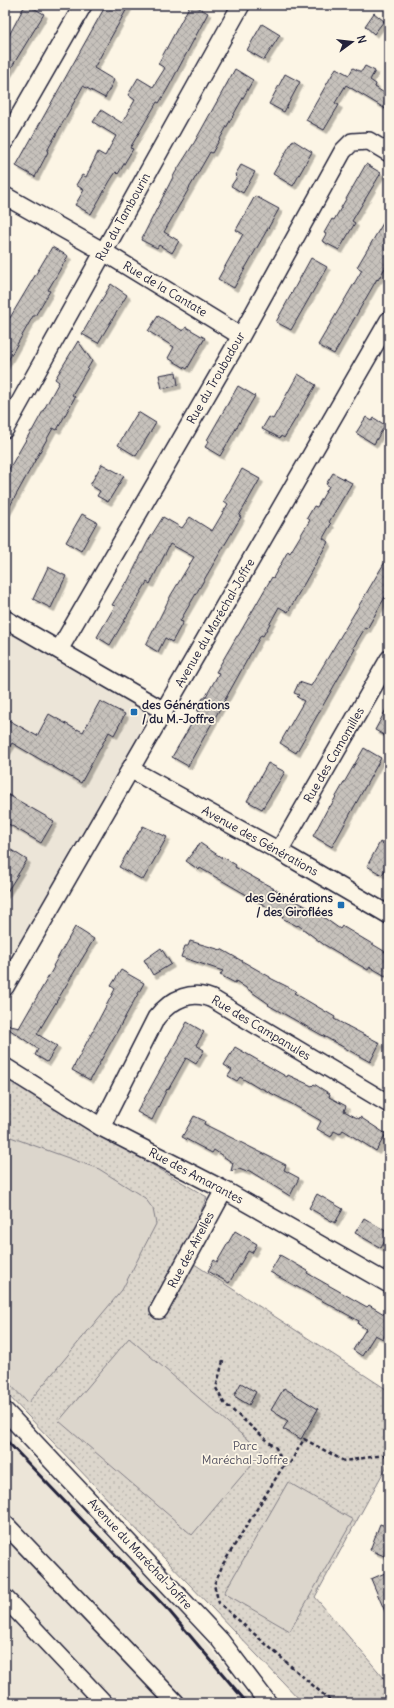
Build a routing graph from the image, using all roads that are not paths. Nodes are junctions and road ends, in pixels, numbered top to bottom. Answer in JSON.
{"nodes":[{"id":1,"x":83,"y":5,"type":"edge"},
{"id":2,"x":241,"y":5,"type":"edge"},
{"id":3,"x":5,"y":142,"type":"edge"},
{"id":4,"x":389,"y":153,"type":"edge"},
{"id":5,"x":5,"y":196,"type":"edge"},
{"id":6,"x":104,"y":252,"type":"junction"},
{"id":7,"x":389,"y":320,"type":"edge"},
{"id":8,"x":241,"y":336,"type":"junction"},
{"id":9,"x":5,"y":430,"type":"edge"},
{"id":10,"x":5,"y":619,"type":"edge"},
{"id":11,"x":59,"y":650,"type":"junction"},
{"id":12,"x":389,"y":659,"type":"edge"},
{"id":13,"x":164,"y":711,"type":"junction"},
{"id":14,"x":130,"y":769,"type":"junction"},
{"id":15,"x":280,"y":851,"type":"junction"},
{"id":16,"x":389,"y":915,"type":"edge"},
{"id":17,"x":5,"y":987,"type":"edge"},
{"id":18,"x":5,"y":1067,"type":"edge"},
{"id":19,"x":389,"y":1104,"type":"edge"},
{"id":20,"x":101,"y":1127,"type":"junction"},
{"id":21,"x":224,"y":1190,"type":"junction"},
{"id":22,"x":389,"y":1284,"type":"edge"},
{"id":23,"x":159,"y":1310,"type":"dead end"},
{"id":24,"x":5,"y":1411,"type":"edge"},
{"id":25,"x":5,"y":1524,"type":"edge"},
{"id":26,"x":5,"y":1598,"type":"edge"},
{"id":27,"x":104,"y":1703,"type":"edge"},
{"id":28,"x":176,"y":1703,"type":"edge"},
{"id":29,"x":268,"y":1703,"type":"edge"}],
"edges":[{"from":1,"to":3,"type":"street"},
{"from":2,"to":6,"type":"street","name":"Rue du Tambourin"},
{"from":4,"to":8,"type":"street","name":"Rue du Troubadour"},
{"from":5,"to":6,"type":"street","name":"Rue de la Cantate"},
{"from":6,"to":8,"type":"street","name":"Rue de la Cantate"},
{"from":6,"to":9,"type":"street","name":"Rue du Tambourin"},
{"from":7,"to":13,"type":"street","name":"Avenue du Maréchal-Joffre"},
{"from":8,"to":11,"type":"street","name":"Rue du Troubadour"},
{"from":10,"to":11,"type":"street"},
{"from":11,"to":13,"type":"street"},
{"from":12,"to":15,"type":"street","name":"Rue des Camomilles"},
{"from":13,"to":14,"type":"street","name":"Avenue du Maréchal-Joffre"},
{"from":14,"to":15,"type":"street","name":"Avenue des Générations"},
{"from":14,"to":17,"type":"street","name":"Avenue du Maréchal-Joffre"},
{"from":15,"to":16,"type":"street","name":"Avenue des Générations"},
{"from":18,"to":20,"type":"street","name":"Rue des Amarantes"},
{"from":19,"to":20,"type":"street","name":"Rue des Campanules"},
{"from":20,"to":21,"type":"street","name":"Rue des Amarantes"},
{"from":21,"to":22,"type":"street","name":"Rue des Amarantes"},
{"from":21,"to":23,"type":"street","name":"Rue des Airelles"},
{"from":24,"to":29,"type":"street","name":"Avenue du Maréchal-Joffre"},
{"from":25,"to":28,"type":"street"},
{"from":26,"to":27,"type":"street"}]}
